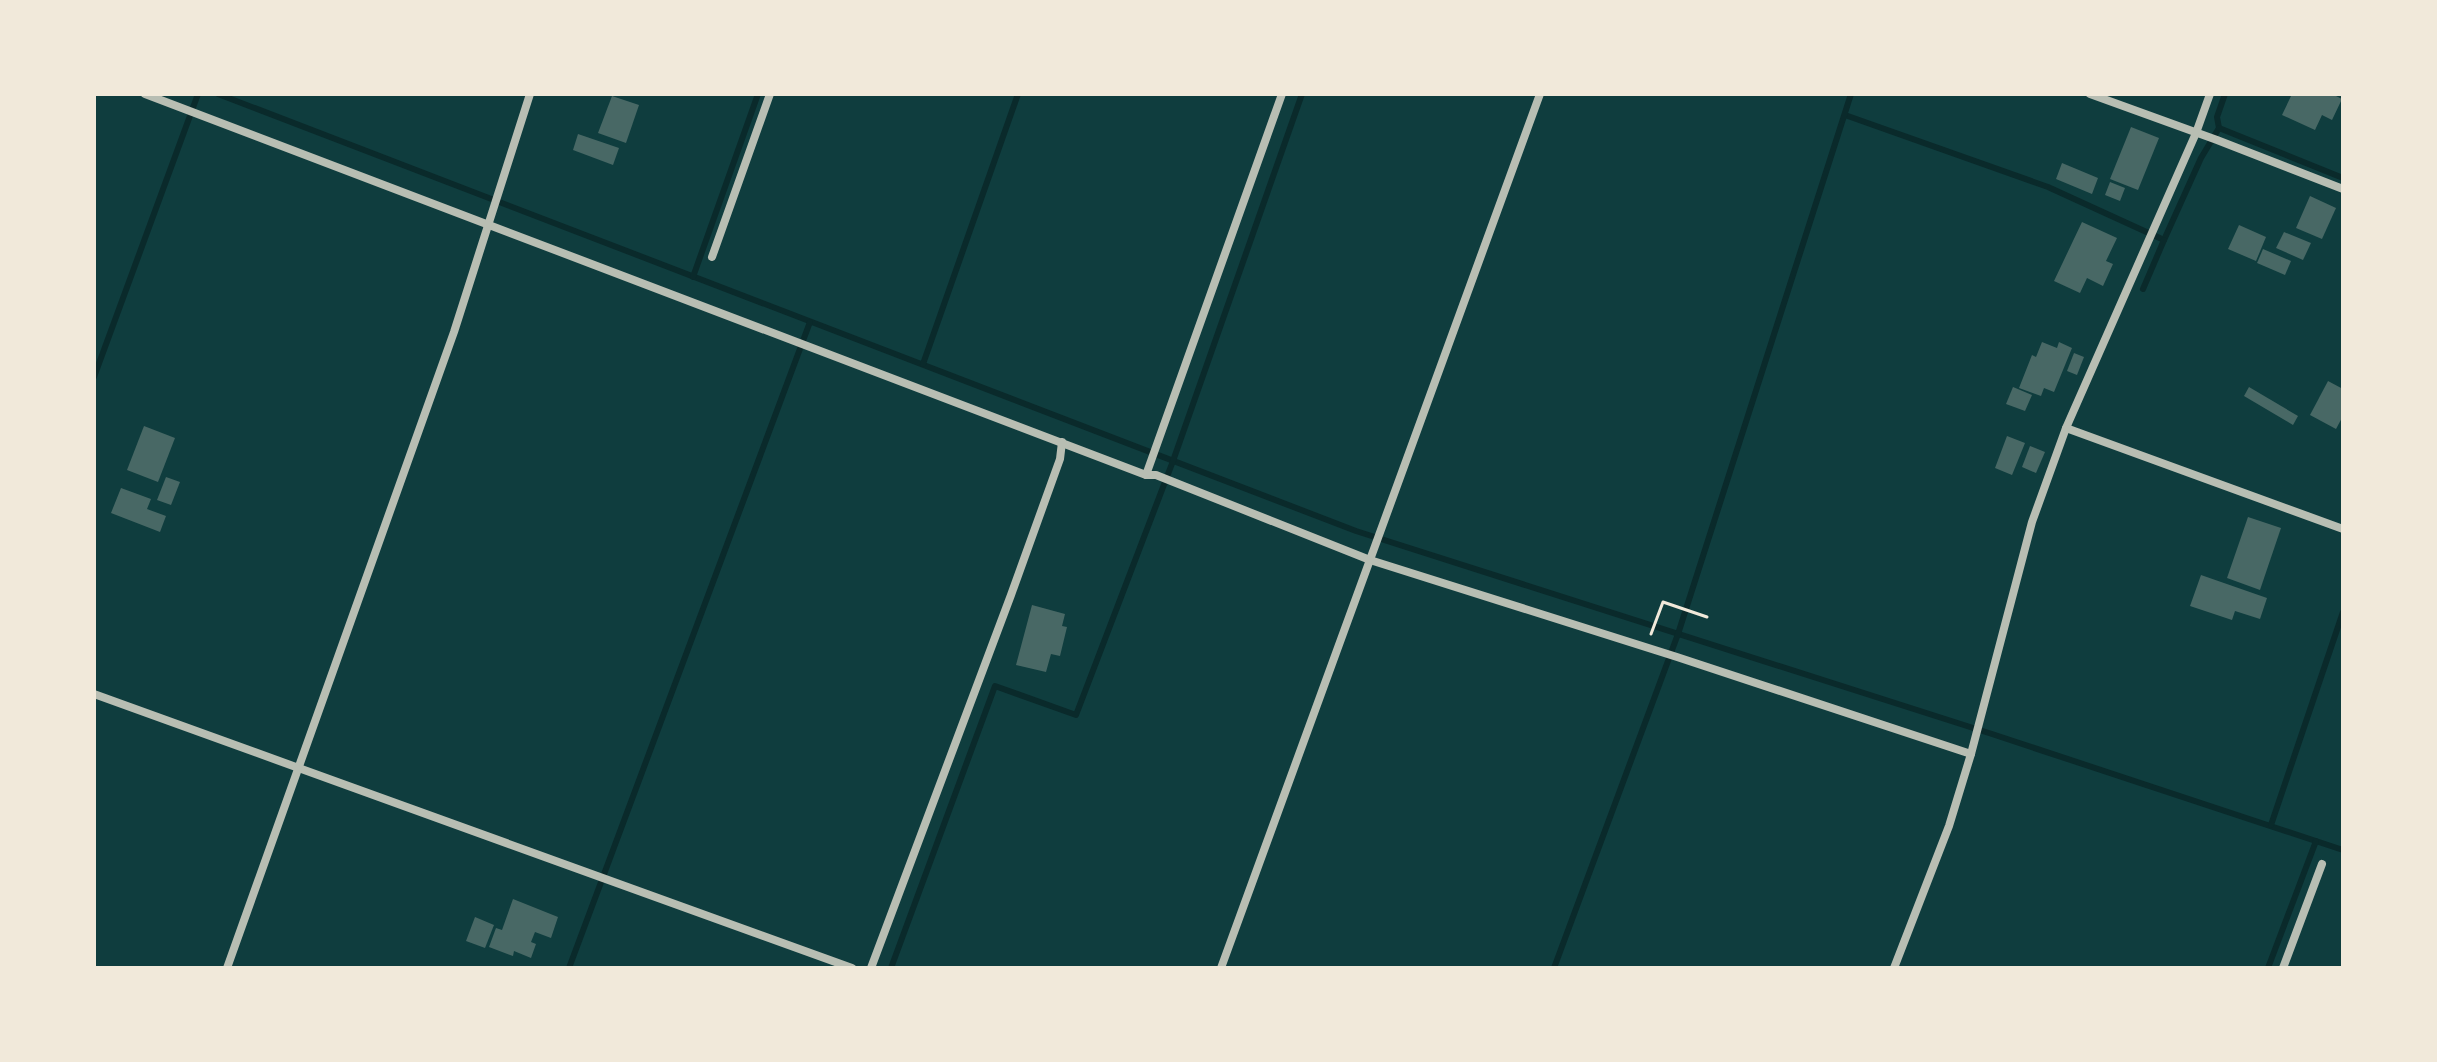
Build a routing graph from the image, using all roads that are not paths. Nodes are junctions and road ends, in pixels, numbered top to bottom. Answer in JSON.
{"nodes":[{"id":1,"x":145,"y":94,"type":"edge"},
{"id":2,"x":530,"y":94,"type":"edge"},
{"id":3,"x":770,"y":94,"type":"edge"},
{"id":4,"x":1282,"y":94,"type":"edge"},
{"id":5,"x":1540,"y":94,"type":"edge"},
{"id":6,"x":2090,"y":94,"type":"edge"},
{"id":7,"x":2210,"y":94,"type":"edge"},
{"id":8,"x":2196,"y":133,"type":"junction"},
{"id":9,"x":2343,"y":189,"type":"edge"},
{"id":10,"x":489,"y":227,"type":"junction"},
{"id":11,"x":712,"y":257,"type":"dead end"},
{"id":12,"x":2066,"y":428,"type":"junction"},
{"id":13,"x":1062,"y":442,"type":"junction"},
{"id":14,"x":1151,"y":475,"type":"junction"},
{"id":15,"x":2343,"y":529,"type":"edge"},
{"id":16,"x":1370,"y":560,"type":"junction"},
{"id":17,"x":94,"y":694,"type":"edge"},
{"id":18,"x":1971,"y":754,"type":"junction"},
{"id":19,"x":299,"y":769,"type":"junction"},
{"id":20,"x":2322,"y":864,"type":"dead end"},
{"id":21,"x":227,"y":968,"type":"edge"},
{"id":22,"x":852,"y":968,"type":"edge"},
{"id":23,"x":871,"y":968,"type":"edge"},
{"id":24,"x":1221,"y":968,"type":"edge"},
{"id":25,"x":1894,"y":968,"type":"edge"},
{"id":26,"x":2283,"y":968,"type":"edge"}],
"edges":[{"from":1,"to":10,"type":"street"},
{"from":2,"to":10,"type":"street"},
{"from":3,"to":11,"type":"street"},
{"from":4,"to":14,"type":"street"},
{"from":5,"to":16,"type":"street"},
{"from":6,"to":8,"type":"street"},
{"from":7,"to":8,"type":"street"},
{"from":8,"to":9,"type":"street"},
{"from":8,"to":12,"type":"street"},
{"from":10,"to":13,"type":"street"},
{"from":10,"to":19,"type":"street"},
{"from":12,"to":15,"type":"street"},
{"from":12,"to":18,"type":"street"},
{"from":13,"to":14,"type":"street"},
{"from":13,"to":23,"type":"street"},
{"from":14,"to":16,"type":"street"},
{"from":16,"to":18,"type":"street"},
{"from":16,"to":24,"type":"street"},
{"from":17,"to":19,"type":"street"},
{"from":18,"to":25,"type":"street"},
{"from":19,"to":21,"type":"street"},
{"from":19,"to":22,"type":"street"},
{"from":20,"to":26,"type":"street"}]}
